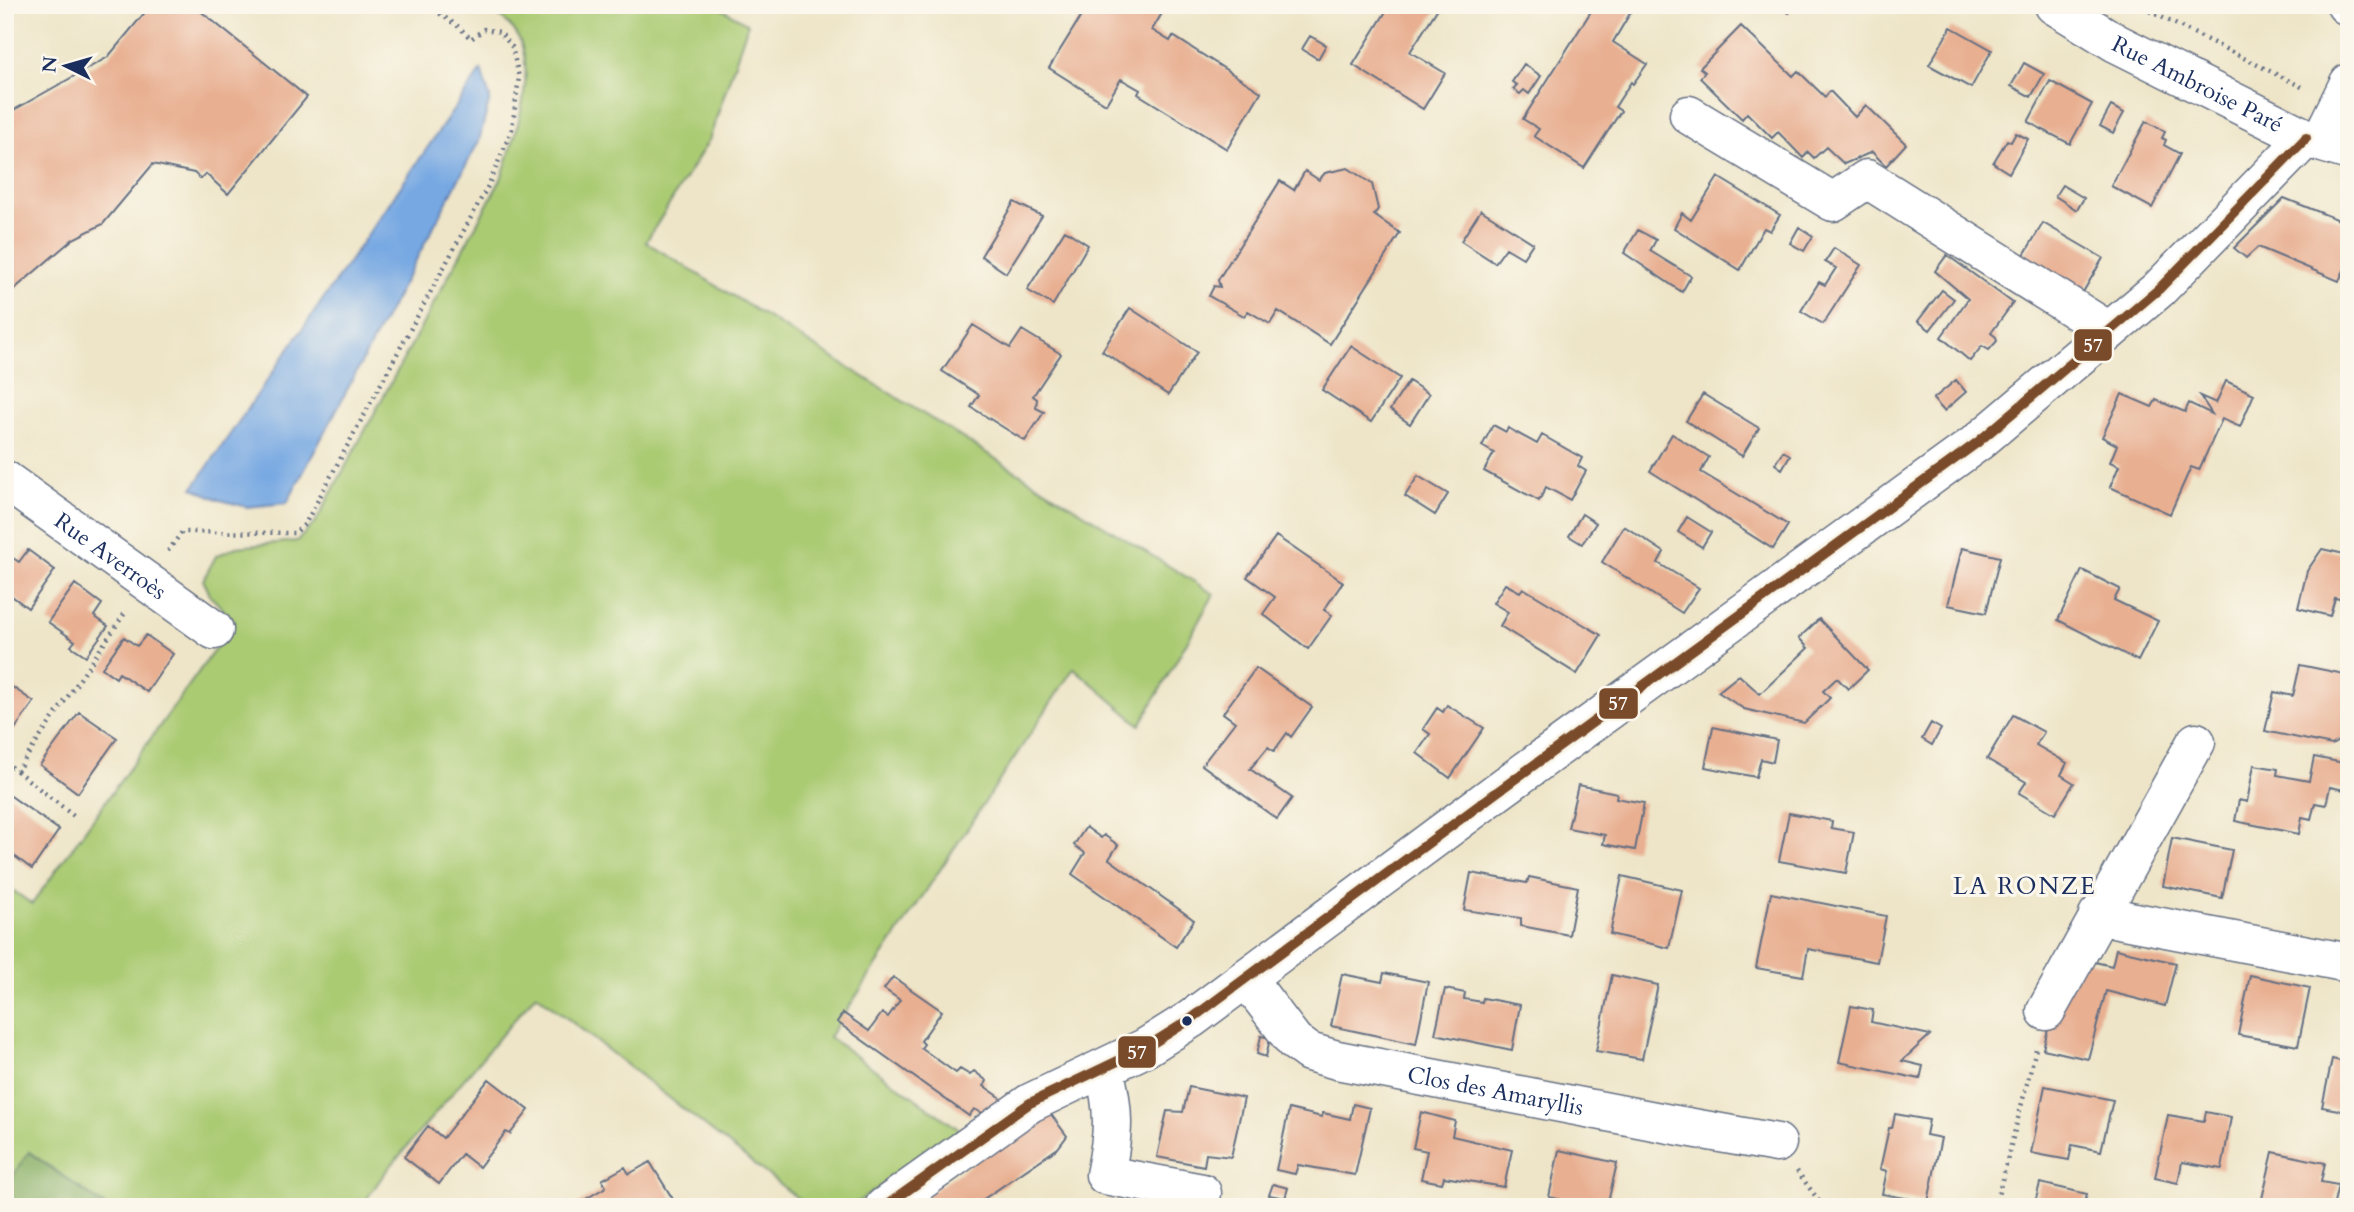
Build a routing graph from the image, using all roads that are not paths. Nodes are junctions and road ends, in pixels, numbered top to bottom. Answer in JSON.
{"nodes":[{"id":1,"x":2054,"y":5,"type":"edge"},
{"id":2,"x":2344,"y":93,"type":"edge"},
{"id":3,"x":1689,"y":115,"type":"dead end"},
{"id":4,"x":2325,"y":144,"type":"edge"},
{"id":5,"x":2109,"y":331,"type":"junction"},
{"id":6,"x":5,"y":480,"type":"edge"},
{"id":7,"x":214,"y":630,"type":"dead end"},
{"id":8,"x":2196,"y":742,"type":"dead end"},
{"id":9,"x":2098,"y":915,"type":"junction"},
{"id":10,"x":2349,"y":963,"type":"edge"},
{"id":11,"x":1247,"y":979,"type":"junction"},
{"id":12,"x":2046,"y":1011,"type":"road end"},
{"id":13,"x":1104,"y":1069,"type":"junction"},
{"id":14,"x":1777,"y":1143,"type":"road end"},
{"id":15,"x":1202,"y":1193,"type":"dead end"},
{"id":16,"x":884,"y":1207,"type":"edge"}],
"edges":[{"from":1,"to":4,"type":"street","name":"Rue Ambroise Paré"},
{"from":2,"to":4,"type":"street"},
{"from":3,"to":5,"type":"street"},
{"from":4,"to":5,"type":"street"},
{"from":5,"to":11,"type":"street"},
{"from":6,"to":7,"type":"street","name":"Rue Averroès"},
{"from":8,"to":9,"type":"street"},
{"from":9,"to":10,"type":"street"},
{"from":9,"to":12,"type":"street"},
{"from":11,"to":13,"type":"street"},
{"from":11,"to":14,"type":"street","name":"Clos des Amaryllis"},
{"from":13,"to":15,"type":"street"},
{"from":13,"to":16,"type":"street"}]}
